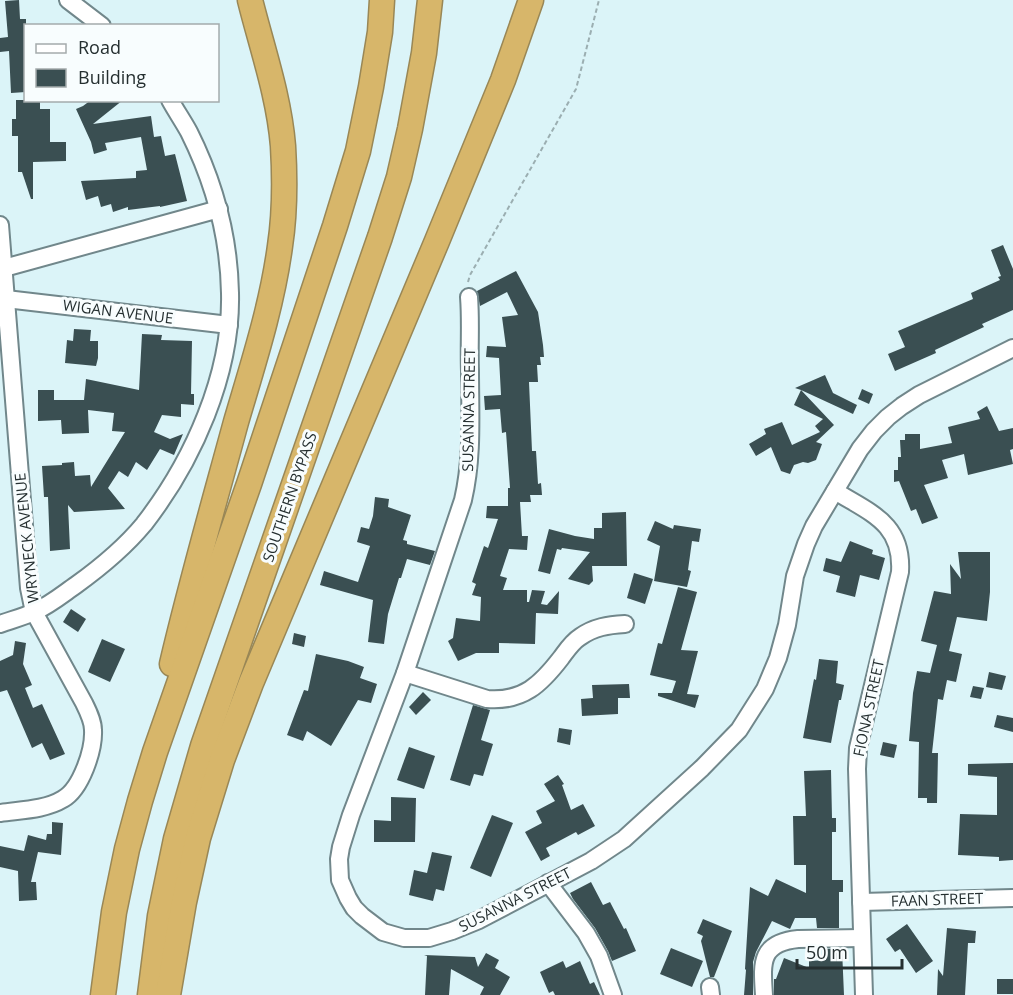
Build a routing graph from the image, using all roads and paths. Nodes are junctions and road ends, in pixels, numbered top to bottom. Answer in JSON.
{"nodes":[{"id":1,"x":68,"y":0,"type":"edge"},
{"id":2,"x":382,"y":0,"type":"edge"},
{"id":3,"x":430,"y":0,"type":"edge"},
{"id":4,"x":531,"y":0,"type":"edge"},
{"id":5,"x":599,"y":0,"type":"edge"},
{"id":6,"x":250,"y":5,"type":"edge"},
{"id":7,"x":99,"y":24,"type":"edge"},
{"id":8,"x":171,"y":102,"type":"edge"},
{"id":9,"x":219,"y":209,"type":"junction"},
{"id":10,"x":0,"y":225,"type":"edge"},
{"id":11,"x":4,"y":268,"type":"junction"},
{"id":12,"x":469,"y":297,"type":"joint"},
{"id":13,"x":6,"y":299,"type":"junction"},
{"id":14,"x":229,"y":325,"type":"junction"},
{"id":15,"x":1013,"y":348,"type":"edge"},
{"id":16,"x":835,"y":491,"type":"junction"},
{"id":17,"x":34,"y":612,"type":"junction"},
{"id":18,"x":0,"y":624,"type":"edge"},
{"id":19,"x":625,"y":624,"type":"dead end"},
{"id":20,"x":405,"y":673,"type":"junction"},
{"id":21,"x":155,"y":752,"type":"junction"},
{"id":22,"x":0,"y":813,"type":"edge"},
{"id":23,"x":548,"y":883,"type":"junction"},
{"id":24,"x":1013,"y":898,"type":"edge"},
{"id":25,"x":861,"y":902,"type":"junction"},
{"id":26,"x":862,"y":938,"type":"junction"},
{"id":27,"x":103,"y":995,"type":"edge"},
{"id":28,"x":150,"y":995,"type":"edge"},
{"id":29,"x":168,"y":995,"type":"edge"},
{"id":30,"x":613,"y":995,"type":"edge"},
{"id":31,"x":764,"y":995,"type":"edge"},
{"id":32,"x":864,"y":995,"type":"edge"}],
"edges":[{"from":1,"to":7,"type":"street"},
{"from":2,"to":21,"type":"highway"},
{"from":3,"to":28,"type":"highway","name":"SOUTHERN BYPASS"},
{"from":4,"to":29,"type":"highway"},
{"from":5,"to":12,"type":"path"},
{"from":6,"to":21,"type":"highway"},
{"from":8,"to":9,"type":"street"},
{"from":9,"to":11,"type":"street"},
{"from":9,"to":14,"type":"street"},
{"from":10,"to":11,"type":"street","name":"WRYNECK AVENUE"},
{"from":11,"to":13,"type":"street","name":"WRYNECK AVENUE"},
{"from":12,"to":20,"type":"street","name":"SUSANNA STREET"},
{"from":13,"to":14,"type":"street","name":"WIGAN AVENUE"},
{"from":13,"to":17,"type":"street","name":"WRYNECK AVENUE"},
{"from":14,"to":17,"type":"street"},
{"from":15,"to":16,"type":"street","name":"SUSANNA STREET"},
{"from":16,"to":23,"type":"street","name":"SUSANNA STREET"},
{"from":16,"to":25,"type":"street","name":"FIONA STREET"},
{"from":17,"to":18,"type":"street"},
{"from":17,"to":22,"type":"street","name":"WRYNECK AVENUE"},
{"from":19,"to":20,"type":"street"},
{"from":20,"to":23,"type":"street","name":"SUSANNA STREET"},
{"from":21,"to":27,"type":"highway"},
{"from":23,"to":30,"type":"street"},
{"from":24,"to":25,"type":"street","name":"FAAN STREET"},
{"from":25,"to":26,"type":"street","name":"FIONA STREET"},
{"from":26,"to":31,"type":"street"},
{"from":26,"to":32,"type":"street","name":"FIONA STREET"}]}
